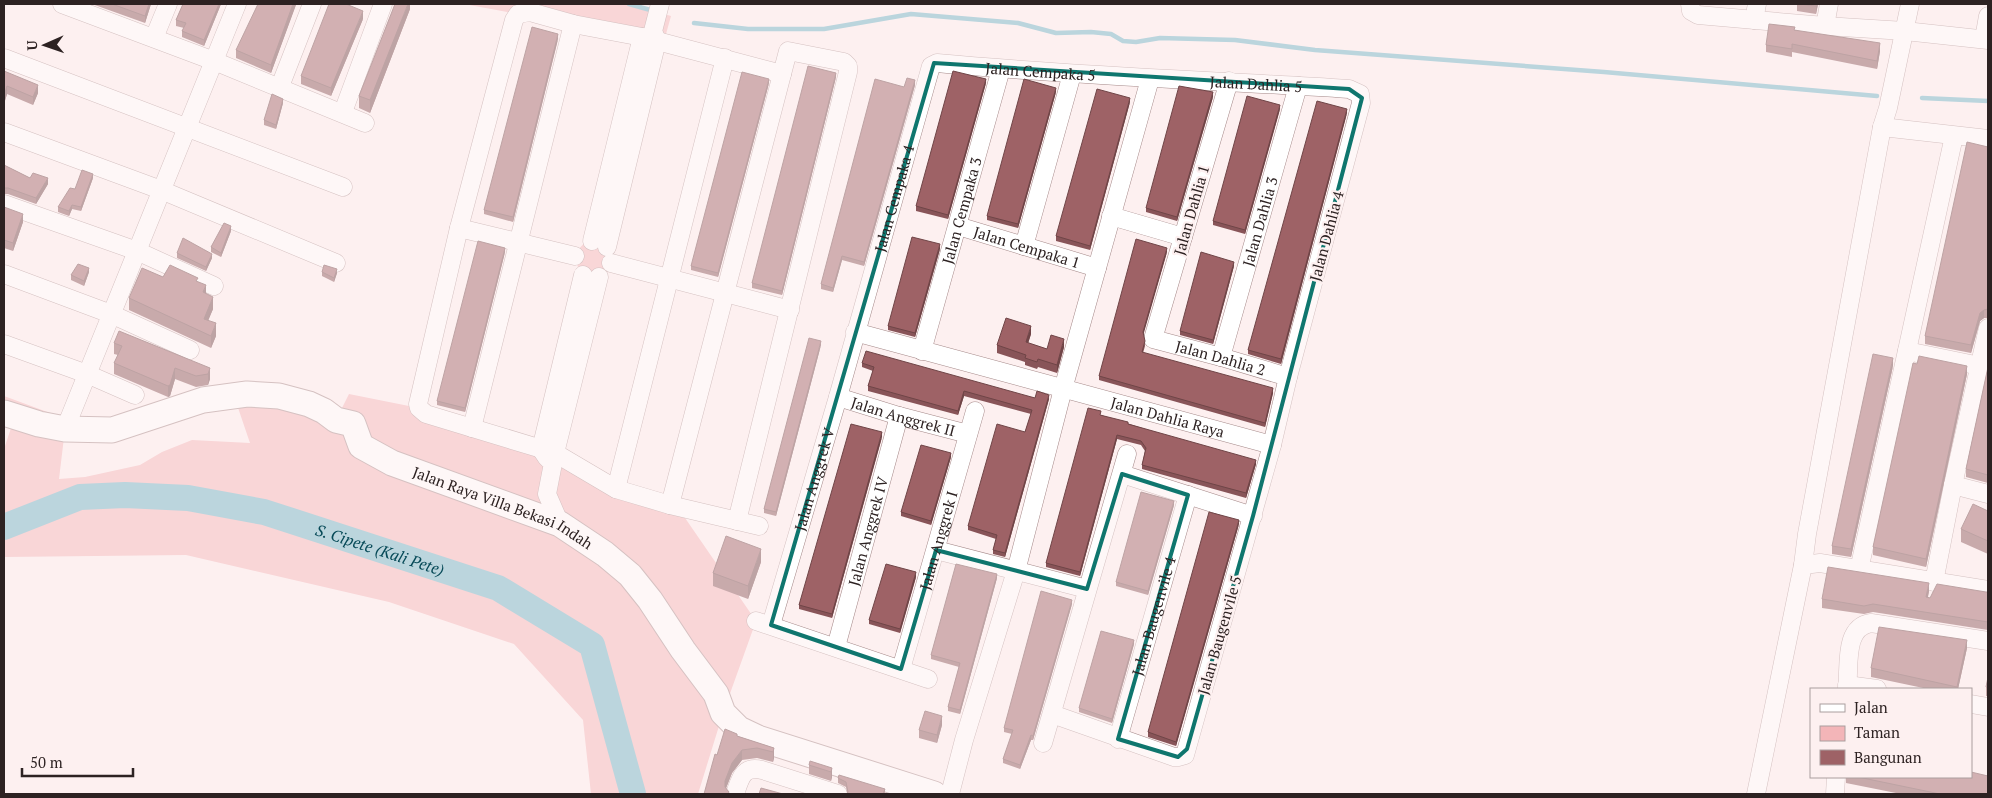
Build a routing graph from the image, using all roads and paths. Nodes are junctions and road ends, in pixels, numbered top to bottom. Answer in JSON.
{"nodes":[{"id":1,"x":62,"y":4,"type":"edge"},
{"id":2,"x":168,"y":4,"type":"edge"},
{"id":3,"x":237,"y":4,"type":"edge"},
{"id":4,"x":312,"y":4,"type":"edge"},
{"id":5,"x":382,"y":4,"type":"edge"},
{"id":6,"x":660,"y":4,"type":"edge"},
{"id":7,"x":1690,"y":4,"type":"edge"},
{"id":8,"x":1829,"y":4,"type":"edge"},
{"id":9,"x":1910,"y":4,"type":"edge"},
{"id":10,"x":1755,"y":12,"type":"edge"},
{"id":11,"x":1988,"y":16,"type":"edge"},
{"id":12,"x":573,"y":24,"type":"junction"},
{"id":13,"x":1825,"y":26,"type":"junction"},
{"id":14,"x":1905,"y":30,"type":"junction"},
{"id":15,"x":651,"y":36,"type":"junction"},
{"id":16,"x":154,"y":38,"type":"junction"},
{"id":17,"x":1986,"y":40,"type":"edge"},
{"id":18,"x":4,"y":58,"type":"edge"},
{"id":19,"x":725,"y":58,"type":"junction"},
{"id":20,"x":214,"y":61,"type":"junction"},
{"id":21,"x":933,"y":64,"type":"joint"},
{"id":22,"x":1001,"y":69,"type":"junction"},
{"id":23,"x":782,"y":74,"type":"junction"},
{"id":24,"x":1072,"y":74,"type":"junction"},
{"id":25,"x":1150,"y":79,"type":"junction"},
{"id":26,"x":1228,"y":81,"type":"junction"},
{"id":27,"x":1298,"y":86,"type":"junction"},
{"id":28,"x":279,"y":88,"type":"junction"},
{"id":29,"x":1360,"y":94,"type":"joint"},
{"id":30,"x":343,"y":112,"type":"junction"},
{"id":31,"x":366,"y":123,"type":"dead end"},
{"id":32,"x":187,"y":126,"type":"junction"},
{"id":33,"x":1882,"y":127,"type":"junction"},
{"id":34,"x":4,"y":132,"type":"edge"},
{"id":35,"x":1954,"y":136,"type":"junction"},
{"id":36,"x":1988,"y":139,"type":"edge"},
{"id":37,"x":343,"y":187,"type":"dead end"},
{"id":38,"x":162,"y":190,"type":"junction"},
{"id":39,"x":4,"y":204,"type":"edge"},
{"id":40,"x":1111,"y":216,"type":"junction"},
{"id":41,"x":958,"y":226,"type":"junction"},
{"id":42,"x":459,"y":228,"type":"junction"},
{"id":43,"x":1183,"y":237,"type":"junction"},
{"id":44,"x":519,"y":243,"type":"junction"},
{"id":45,"x":1024,"y":246,"type":"junction"},
{"id":46,"x":604,"y":250,"type":"junction"},
{"id":47,"x":137,"y":252,"type":"junction"},
{"id":48,"x":575,"y":256,"type":"junction"},
{"id":49,"x":336,"y":264,"type":"dead end"},
{"id":50,"x":1097,"y":268,"type":"junction"},
{"id":51,"x":4,"y":274,"type":"edge"},
{"id":52,"x":591,"y":276,"type":"junction"},
{"id":53,"x":668,"y":279,"type":"junction"},
{"id":54,"x":214,"y":286,"type":"dead end"},
{"id":55,"x":725,"y":293,"type":"junction"},
{"id":56,"x":790,"y":310,"type":"junction"},
{"id":57,"x":111,"y":314,"type":"junction"},
{"id":58,"x":1988,"y":328,"type":"edge"},
{"id":59,"x":855,"y":332,"type":"junction"},
{"id":60,"x":1153,"y":340,"type":"joint"},
{"id":61,"x":4,"y":344,"type":"edge"},
{"id":62,"x":190,"y":350,"type":"dead end"},
{"id":63,"x":922,"y":351,"type":"junction"},
{"id":64,"x":1907,"y":351,"type":"junction"},
{"id":65,"x":1221,"y":357,"type":"junction"},
{"id":66,"x":1980,"y":366,"type":"junction"},
{"id":67,"x":87,"y":374,"type":"junction"},
{"id":68,"x":1288,"y":377,"type":"junction"},
{"id":69,"x":1064,"y":389,"type":"junction"},
{"id":70,"x":135,"y":395,"type":"dead end"},
{"id":71,"x":838,"y":397,"type":"junction"},
{"id":72,"x":975,"y":411,"type":"dead end"},
{"id":73,"x":4,"y":413,"type":"edge"},
{"id":74,"x":899,"y":416,"type":"junction"},
{"id":75,"x":472,"y":428,"type":"junction"},
{"id":76,"x":65,"y":429,"type":"junction"},
{"id":77,"x":968,"y":434,"type":"junction"},
{"id":78,"x":1272,"y":445,"type":"junction"},
{"id":79,"x":1126,"y":454,"type":"dead end"},
{"id":80,"x":549,"y":457,"type":"junction"},
{"id":81,"x":1122,"y":474,"type":"junction"},
{"id":82,"x":1953,"y":485,"type":"junction"},
{"id":83,"x":616,"y":489,"type":"junction"},
{"id":84,"x":1988,"y":494,"type":"edge"},
{"id":85,"x":1188,"y":495,"type":"junction"},
{"id":86,"x":670,"y":505,"type":"junction"},
{"id":87,"x":1252,"y":516,"type":"junction"},
{"id":88,"x":737,"y":521,"type":"junction"},
{"id":89,"x":560,"y":524,"type":"junction"},
{"id":90,"x":759,"y":526,"type":"dead end"},
{"id":91,"x":936,"y":550,"type":"junction"},
{"id":92,"x":1803,"y":565,"type":"junction"},
{"id":93,"x":1859,"y":570,"type":"junction"},
{"id":94,"x":1016,"y":571,"type":"junction"},
{"id":95,"x":1934,"y":582,"type":"junction"},
{"id":96,"x":1087,"y":589,"type":"junction"},
{"id":97,"x":1988,"y":590,"type":"edge"},
{"id":98,"x":1988,"y":641,"type":"edge"},
{"id":99,"x":836,"y":647,"type":"junction"},
{"id":100,"x":901,"y":669,"type":"junction"},
{"id":101,"x":928,"y":680,"type":"dead end"},
{"id":102,"x":1847,"y":687,"type":"edge"},
{"id":103,"x":1862,"y":688,"type":"edge"},
{"id":104,"x":1972,"y":704,"type":"edge"},
{"id":105,"x":1988,"y":707,"type":"edge"},
{"id":106,"x":1052,"y":714,"type":"junction"},
{"id":107,"x":1118,"y":739,"type":"junction"},
{"id":108,"x":1043,"y":744,"type":"dead end"},
{"id":109,"x":1836,"y":778,"type":"edge"},
{"id":110,"x":827,"y":793,"type":"edge"},
{"id":111,"x":735,"y":794,"type":"edge"},
{"id":112,"x":934,"y":794,"type":"edge"},
{"id":113,"x":950,"y":794,"type":"edge"},
{"id":114,"x":1756,"y":794,"type":"edge"},
{"id":115,"x":1834,"y":794,"type":"edge"}],
"edges":[{"from":1,"to":16,"type":"street"},
{"from":2,"to":16,"type":"street"},
{"from":3,"to":20,"type":"street"},
{"from":4,"to":28,"type":"street"},
{"from":5,"to":30,"type":"street"},
{"from":6,"to":15,"type":"street"},
{"from":7,"to":10,"type":"street"},
{"from":8,"to":13,"type":"street"},
{"from":9,"to":14,"type":"street"},
{"from":10,"to":13,"type":"street"},
{"from":11,"to":17,"type":"street"},
{"from":12,"to":15,"type":"street"},
{"from":12,"to":42,"type":"street"},
{"from":12,"to":44,"type":"street"},
{"from":13,"to":14,"type":"street"},
{"from":14,"to":17,"type":"street"},
{"from":14,"to":33,"type":"street"},
{"from":15,"to":19,"type":"street"},
{"from":15,"to":46,"type":"street"},
{"from":16,"to":20,"type":"street"},
{"from":18,"to":32,"type":"street"},
{"from":19,"to":23,"type":"street"},
{"from":19,"to":53,"type":"street"},
{"from":20,"to":28,"type":"street"},
{"from":20,"to":32,"type":"street"},
{"from":21,"to":22,"type":"street","name":"Jalan Cempaka 5"},
{"from":21,"to":59,"type":"street","name":"Jalan Cempaka 4"},
{"from":22,"to":24,"type":"street","name":"Jalan Cempaka 5"},
{"from":22,"to":41,"type":"street","name":"Jalan Cempaka 3"},
{"from":23,"to":55,"type":"street"},
{"from":23,"to":56,"type":"street"},
{"from":24,"to":25,"type":"street","name":"Jalan Cempaka 5"},
{"from":24,"to":45,"type":"street"},
{"from":25,"to":26,"type":"street","name":"Jalan Dahlia 5"},
{"from":25,"to":40,"type":"street"},
{"from":26,"to":27,"type":"street","name":"Jalan Dahlia 5"},
{"from":26,"to":43,"type":"street","name":"Jalan Dahlia 1"},
{"from":27,"to":29,"type":"street","name":"Jalan Dahlia 5"},
{"from":27,"to":65,"type":"street","name":"Jalan Dahlia 3"},
{"from":28,"to":30,"type":"street"},
{"from":29,"to":68,"type":"street","name":"Jalan Dahlia 4"},
{"from":30,"to":31,"type":"street"},
{"from":32,"to":37,"type":"street"},
{"from":32,"to":38,"type":"street"},
{"from":33,"to":35,"type":"street"},
{"from":33,"to":92,"type":"street"},
{"from":34,"to":38,"type":"street"},
{"from":35,"to":36,"type":"street"},
{"from":35,"to":64,"type":"street"},
{"from":38,"to":47,"type":"street"},
{"from":38,"to":49,"type":"street"},
{"from":39,"to":47,"type":"street"},
{"from":40,"to":43,"type":"street"},
{"from":40,"to":50,"type":"street"},
{"from":41,"to":45,"type":"street","name":"Jalan Cempaka 1"},
{"from":41,"to":63,"type":"street","name":"Jalan Cempaka 3"},
{"from":42,"to":44,"type":"street"},
{"from":42,"to":75,"type":"street"},
{"from":43,"to":60,"type":"street","name":"Jalan Dahlia 1"},
{"from":44,"to":48,"type":"street"},
{"from":44,"to":75,"type":"street"},
{"from":45,"to":50,"type":"street","name":"Jalan Cempaka 1"},
{"from":46,"to":48,"type":"street"},
{"from":46,"to":52,"type":"street"},
{"from":46,"to":53,"type":"street"},
{"from":47,"to":54,"type":"street"},
{"from":47,"to":57,"type":"street"},
{"from":48,"to":52,"type":"street"},
{"from":50,"to":69,"type":"street"},
{"from":51,"to":57,"type":"street"},
{"from":52,"to":80,"type":"street"},
{"from":53,"to":55,"type":"street"},
{"from":53,"to":83,"type":"street"},
{"from":55,"to":56,"type":"street"},
{"from":55,"to":86,"type":"street"},
{"from":56,"to":88,"type":"street"},
{"from":57,"to":62,"type":"street"},
{"from":57,"to":67,"type":"street"},
{"from":58,"to":66,"type":"street"},
{"from":59,"to":63,"type":"street","name":"Jalan Dahlia Raya"},
{"from":59,"to":71,"type":"street","name":"Jalan Anggrek V"},
{"from":60,"to":65,"type":"street","name":"Jalan Dahlia 2"},
{"from":61,"to":67,"type":"street"},
{"from":63,"to":69,"type":"street","name":"Jalan Dahlia Raya"},
{"from":64,"to":66,"type":"street"},
{"from":64,"to":93,"type":"street"},
{"from":65,"to":68,"type":"street","name":"Jalan Dahlia 2"},
{"from":66,"to":82,"type":"street"},
{"from":67,"to":70,"type":"street"},
{"from":67,"to":76,"type":"street"},
{"from":68,"to":78,"type":"street","name":"Jalan Dahlia 4"},
{"from":69,"to":78,"type":"street","name":"Jalan Dahlia Raya"},
{"from":69,"to":94,"type":"street"},
{"from":71,"to":74,"type":"street","name":"Jalan Anggrek II"},
{"from":71,"to":99,"type":"street","name":"Jalan Anggrek V"},
{"from":72,"to":77,"type":"street","name":"Jalan Anggrek I"},
{"from":73,"to":76,"type":"main road","name":"Jalan Raya Villa Bekasi Indah"},
{"from":74,"to":77,"type":"street","name":"Jalan Anggrek II"},
{"from":74,"to":99,"type":"street","name":"Jalan Anggrek IV"},
{"from":75,"to":80,"type":"street"},
{"from":76,"to":89,"type":"main road","name":"Jalan Raya Villa Bekasi Indah"},
{"from":77,"to":91,"type":"street","name":"Jalan Anggrek I"},
{"from":78,"to":87,"type":"street","name":"Jalan Baugenvile 5"},
{"from":79,"to":81,"type":"street"},
{"from":80,"to":83,"type":"street"},
{"from":80,"to":89,"type":"street"},
{"from":81,"to":85,"type":"street"},
{"from":81,"to":96,"type":"street"},
{"from":82,"to":84,"type":"street"},
{"from":82,"to":95,"type":"street"},
{"from":83,"to":86,"type":"street"},
{"from":85,"to":87,"type":"street"},
{"from":85,"to":107,"type":"street","name":"Jalan Baugenvile 4"},
{"from":86,"to":88,"type":"street"},
{"from":87,"to":107,"type":"street","name":"Jalan Baugenvile 5"},
{"from":88,"to":90,"type":"street"},
{"from":89,"to":112,"type":"main road","name":"Jalan Raya Villa Bekasi Indah"},
{"from":91,"to":94,"type":"street"},
{"from":91,"to":100,"type":"street","name":"Jalan Anggrek I"},
{"from":92,"to":93,"type":"street"},
{"from":92,"to":114,"type":"street"},
{"from":93,"to":95,"type":"street"},
{"from":94,"to":96,"type":"street"},
{"from":94,"to":113,"type":"street"},
{"from":95,"to":97,"type":"street"},
{"from":96,"to":106,"type":"street"},
{"from":98,"to":102,"type":"street"},
{"from":99,"to":100,"type":"street"},
{"from":100,"to":101,"type":"street"},
{"from":102,"to":103,"type":"street"},
{"from":104,"to":105,"type":"street"},
{"from":106,"to":107,"type":"street"},
{"from":106,"to":108,"type":"street"},
{"from":109,"to":115,"type":"street"},
{"from":110,"to":111,"type":"street"}]}
